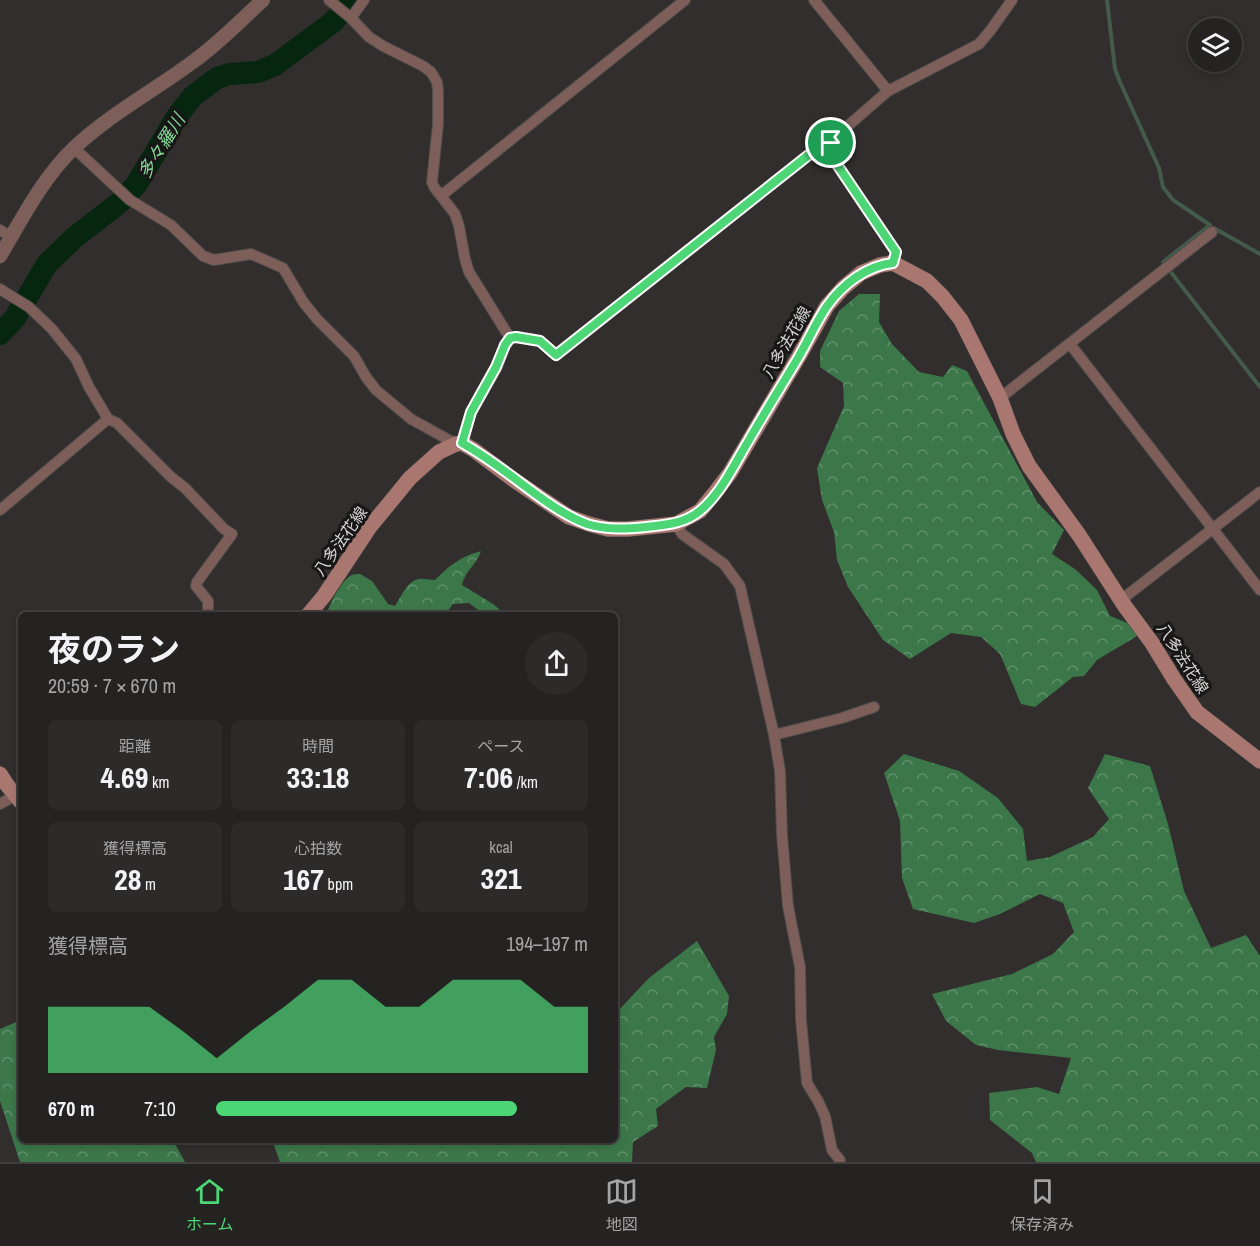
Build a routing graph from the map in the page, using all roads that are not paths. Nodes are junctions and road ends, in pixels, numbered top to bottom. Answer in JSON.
{"nodes":[{"id":1,"x":262,"y":0,"type":"edge"},
{"id":2,"x":364,"y":0,"type":"edge"},
{"id":3,"x":685,"y":0,"type":"edge"},
{"id":4,"x":814,"y":0,"type":"edge"},
{"id":5,"x":1012,"y":0,"type":"edge"},
{"id":6,"x":333,"y":4,"type":"edge"},
{"id":7,"x":349,"y":16,"type":"junction"},
{"id":8,"x":888,"y":91,"type":"junction"},
{"id":9,"x":831,"y":143,"type":"junction"},
{"id":10,"x":74,"y":148,"type":"junction"},
{"id":11,"x":442,"y":195,"type":"junction"},
{"id":12,"x":1212,"y":232,"type":"dead end"},
{"id":13,"x":5,"y":233,"type":"edge"},
{"id":14,"x":0,"y":256,"type":"edge"},
{"id":15,"x":893,"y":263,"type":"junction"},
{"id":16,"x":0,"y":289,"type":"edge"},
{"id":17,"x":510,"y":338,"type":"junction"},
{"id":18,"x":1070,"y":344,"type":"junction"},
{"id":19,"x":1000,"y":398,"type":"junction"},
{"id":20,"x":108,"y":419,"type":"junction"},
{"id":21,"x":459,"y":444,"type":"junction"},
{"id":22,"x":1260,"y":492,"type":"edge"},
{"id":23,"x":0,"y":510,"type":"edge"},
{"id":24,"x":676,"y":524,"type":"junction"},
{"id":25,"x":1212,"y":528,"type":"junction"},
{"id":26,"x":1260,"y":590,"type":"edge"},
{"id":27,"x":1121,"y":600,"type":"junction"},
{"id":28,"x":208,"y":612,"type":"edge"},
{"id":29,"x":311,"y":612,"type":"edge"},
{"id":30,"x":874,"y":707,"type":"dead end"},
{"id":31,"x":774,"y":735,"type":"junction"},
{"id":32,"x":1260,"y":761,"type":"edge"},
{"id":33,"x":0,"y":774,"type":"edge"},
{"id":34,"x":18,"y":799,"type":"edge"},
{"id":35,"x":0,"y":804,"type":"edge"},
{"id":36,"x":840,"y":1160,"type":"dead end"}],
"edges":[{"from":1,"to":10,"type":"street"},
{"from":2,"to":7,"type":"street"},
{"from":3,"to":11,"type":"street"},
{"from":4,"to":8,"type":"street"},
{"from":5,"to":8,"type":"street"},
{"from":6,"to":7,"type":"street"},
{"from":7,"to":11,"type":"street"},
{"from":8,"to":9,"type":"street"},
{"from":9,"to":15,"type":"street"},
{"from":9,"to":17,"type":"street"},
{"from":10,"to":13,"type":"street"},
{"from":10,"to":21,"type":"street"},
{"from":11,"to":17,"type":"street"},
{"from":12,"to":18,"type":"street"},
{"from":13,"to":14,"type":"street"},
{"from":15,"to":19,"type":"main road","name":"八多法花線"},
{"from":15,"to":24,"type":"main road","name":"八多法花線"},
{"from":16,"to":20,"type":"street"},
{"from":17,"to":21,"type":"street"},
{"from":18,"to":19,"type":"street"},
{"from":18,"to":25,"type":"street"},
{"from":19,"to":27,"type":"main road","name":"八多法花線"},
{"from":20,"to":23,"type":"street"},
{"from":20,"to":28,"type":"street"},
{"from":21,"to":24,"type":"main road","name":"八多法花線"},
{"from":21,"to":29,"type":"main road","name":"八多法花線"},
{"from":22,"to":25,"type":"street"},
{"from":24,"to":31,"type":"street"},
{"from":25,"to":26,"type":"street"},
{"from":25,"to":27,"type":"street"},
{"from":27,"to":32,"type":"main road","name":"八多法花線"},
{"from":30,"to":31,"type":"street"},
{"from":31,"to":36,"type":"street"},
{"from":33,"to":34,"type":"main road"},
{"from":34,"to":35,"type":"street"}]}
